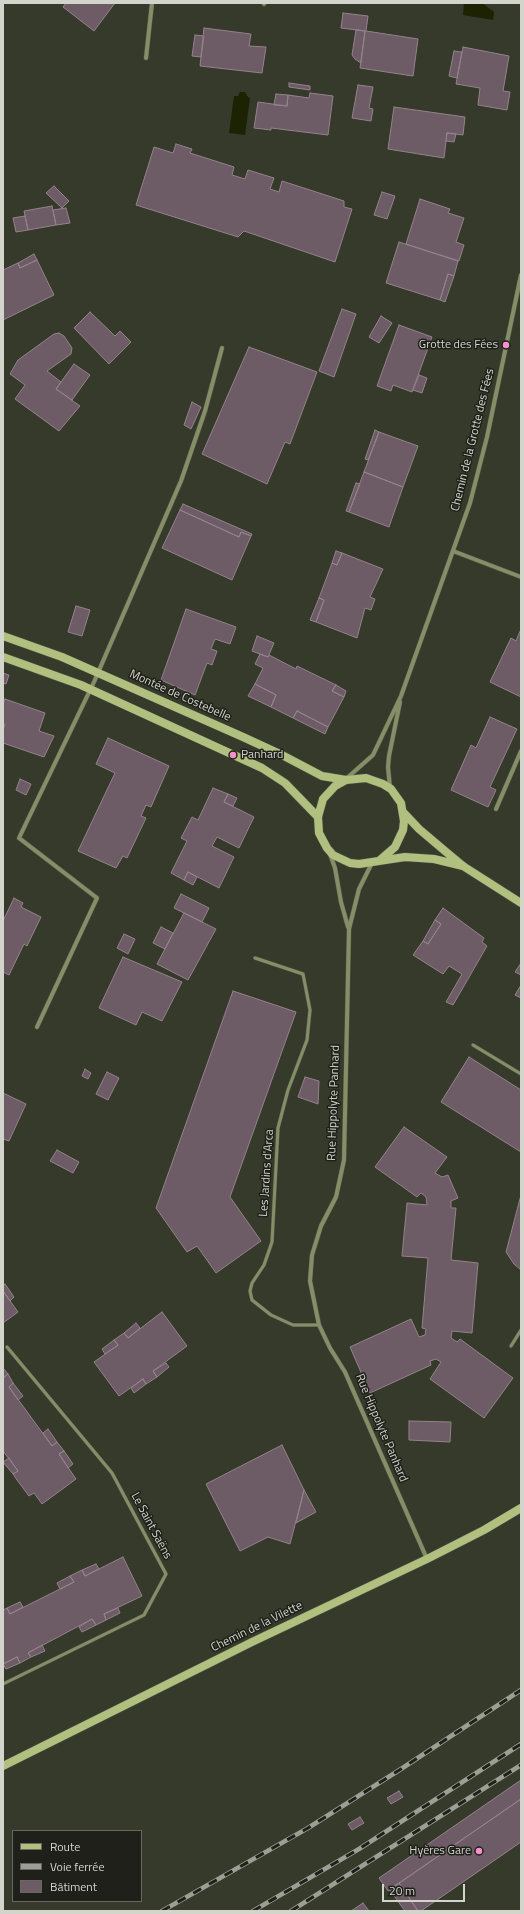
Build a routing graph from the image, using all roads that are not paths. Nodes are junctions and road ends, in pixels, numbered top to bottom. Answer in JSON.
{"nodes":[{"id":1,"x":152,"y":3,"type":"edge"},
{"id":2,"x":146,"y":58,"type":"dead end"},
{"id":3,"x":521,"y":275,"type":"edge"},
{"id":4,"x":222,"y":348,"type":"dead end"},
{"id":5,"x":453,"y":551,"type":"junction"},
{"id":6,"x":521,"y":577,"type":"edge"},
{"id":7,"x":3,"y":636,"type":"edge"},
{"id":8,"x":3,"y":657,"type":"edge"},
{"id":9,"x":98,"y":673,"type":"junction"},
{"id":10,"x":90,"y":690,"type":"junction"},
{"id":11,"x":401,"y":696,"type":"junction"},
{"id":12,"x":521,"y":751,"type":"edge"},
{"id":13,"x":346,"y":780,"type":"junction"},
{"id":14,"x":391,"y":789,"type":"junction"},
{"id":15,"x":496,"y":809,"type":"dead end"},
{"id":16,"x":403,"y":812,"type":"junction"},
{"id":17,"x":318,"y":817,"type":"junction"},
{"id":18,"x":327,"y":848,"type":"junction"},
{"id":19,"x":376,"y":861,"type":"junction"},
{"id":20,"x":463,"y":866,"type":"junction"},
{"id":21,"x":521,"y":903,"type":"edge"},
{"id":22,"x":349,"y":929,"type":"junction"},
{"id":23,"x":255,"y":958,"type":"dead end"},
{"id":24,"x":37,"y":1027,"type":"dead end"},
{"id":25,"x":473,"y":1045,"type":"dead end"},
{"id":26,"x":521,"y":1074,"type":"edge"},
{"id":27,"x":319,"y":1325,"type":"junction"},
{"id":28,"x":521,"y":1330,"type":"edge"},
{"id":29,"x":7,"y":1346,"type":"dead end"},
{"id":30,"x":511,"y":1346,"type":"dead end"},
{"id":31,"x":521,"y":1508,"type":"edge"},
{"id":32,"x":427,"y":1559,"type":"junction"},
{"id":33,"x":3,"y":1684,"type":"edge"},
{"id":34,"x":3,"y":1766,"type":"edge"}],
"edges":[{"from":1,"to":2,"type":"street"},
{"from":3,"to":5,"type":"street","name":"Chemin de la Grotte des Fées"},
{"from":4,"to":9,"type":"street"},
{"from":5,"to":6,"type":"street"},
{"from":5,"to":11,"type":"street","name":"Chemin de la Grotte des Fées"},
{"from":7,"to":9,"type":"main road","name":"Montée de Costebelle"},
{"from":8,"to":10,"type":"main road"},
{"from":9,"to":10,"type":"street"},
{"from":9,"to":13,"type":"main road","name":"Montée de Costebelle"},
{"from":10,"to":17,"type":"main road"},
{"from":10,"to":24,"type":"street"},
{"from":11,"to":13,"type":"street","name":"Chemin de la Grotte des Fées"},
{"from":11,"to":14,"type":"street","name":"Chemin de la Grotte des Fées"},
{"from":12,"to":15,"type":"street"},
{"from":13,"to":14,"type":"main road","name":"Montée de Costebelle"},
{"from":13,"to":17,"type":"main road","name":"Montée de Costebelle"},
{"from":14,"to":16,"type":"main road","name":"Montée de Costebelle"},
{"from":16,"to":19,"type":"main road","name":"Montée de Costebelle"},
{"from":16,"to":20,"type":"main road","name":"Montée de Costebelle"},
{"from":17,"to":18,"type":"main road","name":"Montée de Costebelle"},
{"from":18,"to":19,"type":"main road","name":"Montée de Costebelle"},
{"from":18,"to":22,"type":"street","name":"Rue Hippolyte Panhard"},
{"from":19,"to":20,"type":"main road","name":"Montée de Costebelle"},
{"from":19,"to":22,"type":"street","name":"Rue Hippolyte Panhard"},
{"from":20,"to":21,"type":"main road","name":"Montée de Costebelle"},
{"from":22,"to":27,"type":"street","name":"Rue Hippolyte Panhard"},
{"from":23,"to":27,"type":"lane","name":"Les Jardins d'Arca"},
{"from":25,"to":26,"type":"lane"},
{"from":27,"to":32,"type":"street","name":"Rue Hippolyte Panhard"},
{"from":28,"to":30,"type":"lane"},
{"from":29,"to":33,"type":"lane","name":"Le Saint Saëns"},
{"from":31,"to":32,"type":"main road","name":"Chemin de la Vilette"},
{"from":32,"to":34,"type":"main road","name":"Chemin de la Vilette"}]}
